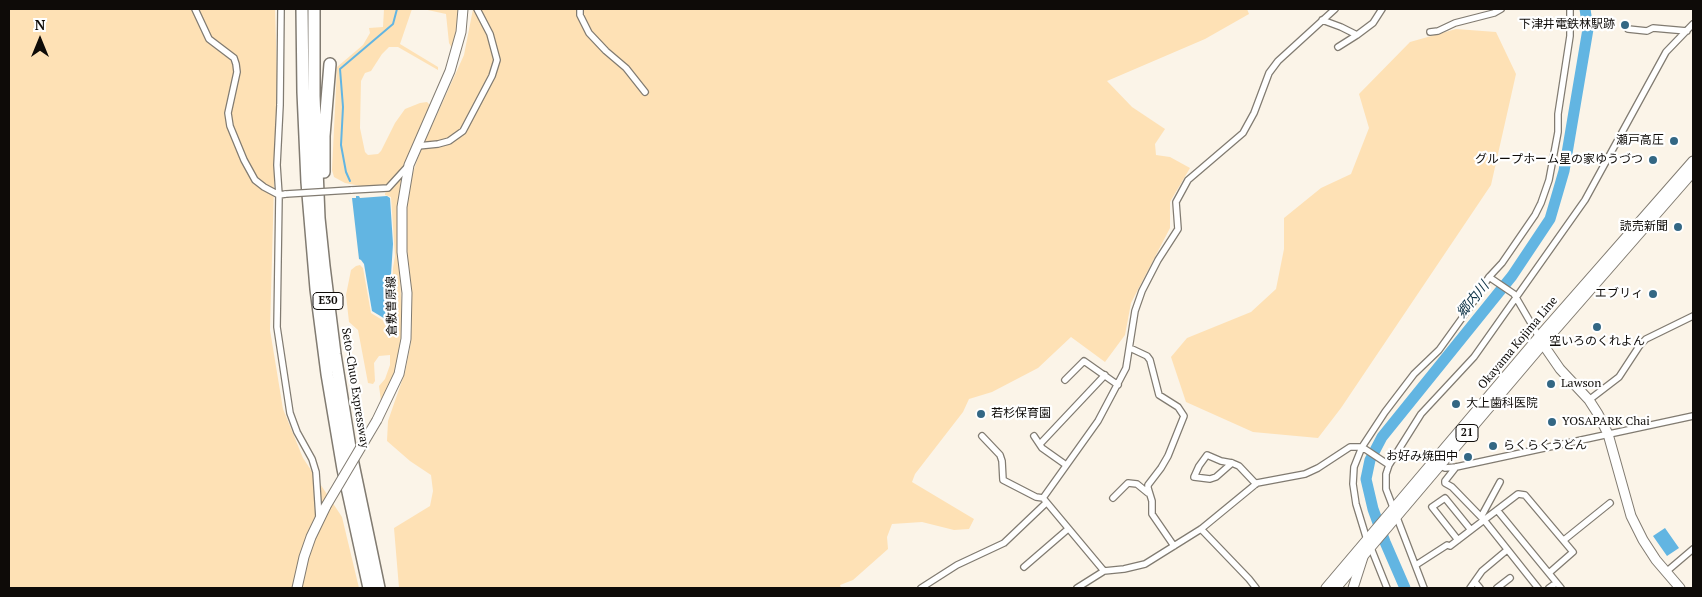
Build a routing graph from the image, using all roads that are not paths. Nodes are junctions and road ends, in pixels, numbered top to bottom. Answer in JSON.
{"nodes":[{"id":1,"x":195,"y":9,"type":"edge"},
{"id":2,"x":281,"y":9,"type":"edge"},
{"id":3,"x":301,"y":9,"type":"edge"},
{"id":4,"x":314,"y":9,"type":"edge"},
{"id":5,"x":463,"y":9,"type":"edge"},
{"id":6,"x":477,"y":9,"type":"edge"},
{"id":7,"x":580,"y":9,"type":"edge"},
{"id":8,"x":1335,"y":9,"type":"edge"},
{"id":9,"x":1382,"y":9,"type":"edge"},
{"id":10,"x":1501,"y":9,"type":"edge"},
{"id":11,"x":1570,"y":9,"type":"edge"},
{"id":12,"x":1322,"y":20,"type":"junction"},
{"id":13,"x":1693,"y":24,"type":"edge"},
{"id":14,"x":1628,"y":29,"type":"dead end"},
{"id":15,"x":1687,"y":30,"type":"junction"},
{"id":16,"x":1430,"y":32,"type":"dead end"},
{"id":17,"x":1357,"y":35,"type":"junction"},
{"id":18,"x":1338,"y":47,"type":"dead end"},
{"id":19,"x":330,"y":64,"type":"dead end"},
{"id":20,"x":645,"y":92,"type":"dead end"},
{"id":21,"x":418,"y":146,"type":"junction"},
{"id":22,"x":1693,"y":161,"type":"edge"},
{"id":23,"x":409,"y":165,"type":"junction"},
{"id":24,"x":1693,"y":172,"type":"edge"},
{"id":25,"x":282,"y":194,"type":"junction"},
{"id":26,"x":320,"y":218,"type":"junction"},
{"id":27,"x":1490,"y":277,"type":"junction"},
{"id":28,"x":1515,"y":296,"type":"junction"},
{"id":29,"x":1693,"y":316,"type":"edge"},
{"id":30,"x":1541,"y":341,"type":"junction"},
{"id":31,"x":1130,"y":348,"type":"junction"},
{"id":32,"x":1104,"y":375,"type":"junction"},
{"id":33,"x":1065,"y":380,"type":"dead end"},
{"id":34,"x":1118,"y":385,"type":"junction"},
{"id":35,"x":1589,"y":400,"type":"junction"},
{"id":36,"x":1693,"y":416,"type":"edge"},
{"id":37,"x":1464,"y":432,"type":"junction"},
{"id":38,"x":1608,"y":434,"type":"junction"},
{"id":39,"x":982,"y":436,"type":"dead end"},
{"id":40,"x":1034,"y":436,"type":"dead end"},
{"id":41,"x":1040,"y":444,"type":"junction"},
{"id":42,"x":1362,"y":448,"type":"junction"},
{"id":43,"x":1232,"y":464,"type":"junction"},
{"id":44,"x":1066,"y":465,"type":"junction"},
{"id":45,"x":1389,"y":465,"type":"junction"},
{"id":46,"x":1440,"y":466,"type":"junction"},
{"id":47,"x":1456,"y":467,"type":"junction"},
{"id":48,"x":1500,"y":482,"type":"dead end"},
{"id":49,"x":1256,"y":484,"type":"junction"},
{"id":50,"x":1149,"y":494,"type":"junction"},
{"id":51,"x":1113,"y":498,"type":"dead end"},
{"id":52,"x":1044,"y":500,"type":"junction"},
{"id":53,"x":1610,"y":503,"type":"dead end"},
{"id":54,"x":1497,"y":510,"type":"junction"},
{"id":55,"x":1393,"y":515,"type":"junction"},
{"id":56,"x":1483,"y":519,"type":"junction"},
{"id":57,"x":319,"y":520,"type":"junction"},
{"id":58,"x":1068,"y":529,"type":"junction"},
{"id":59,"x":1201,"y":529,"type":"junction"},
{"id":60,"x":1471,"y":530,"type":"junction"},
{"id":61,"x":1458,"y":540,"type":"junction"},
{"id":62,"x":1564,"y":540,"type":"junction"},
{"id":63,"x":1370,"y":542,"type":"junction"},
{"id":64,"x":1174,"y":546,"type":"junction"},
{"id":65,"x":1693,"y":549,"type":"edge"},
{"id":66,"x":1507,"y":550,"type":"junction"},
{"id":67,"x":1363,"y":557,"type":"junction"},
{"id":68,"x":1416,"y":565,"type":"junction"},
{"id":69,"x":1024,"y":567,"type":"dead end"},
{"id":70,"x":1104,"y":571,"type":"junction"},
{"id":71,"x":1666,"y":572,"type":"junction"},
{"id":72,"x":1549,"y":573,"type":"junction"},
{"id":73,"x":1510,"y":578,"type":"dead end"},
{"id":74,"x":1475,"y":582,"type":"junction"},
{"id":75,"x":1556,"y":583,"type":"junction"},
{"id":76,"x":1421,"y":587,"type":"edge"},
{"id":77,"x":297,"y":588,"type":"edge"},
{"id":78,"x":369,"y":588,"type":"edge"},
{"id":79,"x":380,"y":588,"type":"edge"},
{"id":80,"x":921,"y":588,"type":"edge"},
{"id":81,"x":1077,"y":588,"type":"edge"},
{"id":82,"x":1256,"y":588,"type":"edge"},
{"id":83,"x":1326,"y":588,"type":"edge"},
{"id":84,"x":1339,"y":588,"type":"edge"},
{"id":85,"x":1353,"y":588,"type":"edge"},
{"id":86,"x":1387,"y":588,"type":"edge"},
{"id":87,"x":1470,"y":588,"type":"edge"},
{"id":88,"x":1480,"y":588,"type":"edge"},
{"id":89,"x":1497,"y":588,"type":"edge"},
{"id":90,"x":1538,"y":588,"type":"edge"},
{"id":91,"x":1549,"y":588,"type":"edge"},
{"id":92,"x":1561,"y":588,"type":"edge"},
{"id":93,"x":1680,"y":588,"type":"edge"}],
"edges":[{"from":1,"to":25,"type":"street"},
{"from":2,"to":25,"type":"street"},
{"from":3,"to":78,"type":"highway","name":"Seto-Chuo Expressway","number":"E30"},
{"from":4,"to":26,"type":"highway","name":"Seto-Chuo Expressway","number":"E30"},
{"from":5,"to":21,"type":"main road","name":"倉敷曽原線"},
{"from":6,"to":21,"type":"street"},
{"from":7,"to":20,"type":"street"},
{"from":8,"to":12,"type":"street"},
{"from":9,"to":17,"type":"street"},
{"from":10,"to":16,"type":"street"},
{"from":11,"to":27,"type":"street"},
{"from":12,"to":17,"type":"street"},
{"from":12,"to":31,"type":"street"},
{"from":13,"to":15,"type":"street"},
{"from":14,"to":15,"type":"street"},
{"from":15,"to":28,"type":"street"},
{"from":17,"to":18,"type":"street"},
{"from":19,"to":26,"type":"highway"},
{"from":21,"to":23,"type":"main road","name":"倉敷曽原線"},
{"from":22,"to":30,"type":"main road","name":"Okayama Kojima Line","number":"21"},
{"from":23,"to":25,"type":"street","bridge":true},
{"from":23,"to":57,"type":"main road","name":"倉敷曽原線","bridge":true},
{"from":24,"to":30,"type":"main road","name":"Okayama Kojima Line","number":"21"},
{"from":25,"to":57,"type":"street"},
{"from":26,"to":79,"type":"highway","name":"Seto-Chuo Expressway","number":"E30"},
{"from":27,"to":28,"type":"street"},
{"from":27,"to":42,"type":"street"},
{"from":28,"to":30,"type":"street"},
{"from":28,"to":45,"type":"street"},
{"from":29,"to":35,"type":"street"},
{"from":30,"to":35,"type":"main road"},
{"from":30,"to":37,"type":"main road","name":"Okayama Kojima Line","number":"21"},
{"from":31,"to":34,"type":"street"},
{"from":31,"to":50,"type":"street"},
{"from":32,"to":33,"type":"street"},
{"from":32,"to":34,"type":"street"},
{"from":32,"to":41,"type":"street"},
{"from":34,"to":44,"type":"street"},
{"from":35,"to":38,"type":"main road"},
{"from":36,"to":38,"type":"street"},
{"from":37,"to":46,"type":"main road","name":"Okayama Kojima Line","number":"21"},
{"from":37,"to":55,"type":"main road","name":"Okayama Kojima Line","number":"21"},
{"from":38,"to":47,"type":"street"},
{"from":38,"to":71,"type":"main road"},
{"from":39,"to":52,"type":"street"},
{"from":40,"to":41,"type":"street"},
{"from":41,"to":44,"type":"street"},
{"from":42,"to":45,"type":"street"},
{"from":42,"to":49,"type":"street"},
{"from":42,"to":63,"type":"street"},
{"from":43,"to":43,"type":"street"},
{"from":43,"to":49,"type":"street"},
{"from":44,"to":52,"type":"street"},
{"from":45,"to":55,"type":"street"},
{"from":46,"to":47,"type":"street"},
{"from":46,"to":55,"type":"main road","name":"Okayama Kojima Line","number":"21"},
{"from":47,"to":56,"type":"street"},
{"from":48,"to":56,"type":"street"},
{"from":49,"to":59,"type":"street"},
{"from":50,"to":51,"type":"street"},
{"from":50,"to":64,"type":"street"},
{"from":52,"to":58,"type":"street"},
{"from":52,"to":80,"type":"street"},
{"from":53,"to":62,"type":"street"},
{"from":54,"to":56,"type":"street"},
{"from":54,"to":62,"type":"street"},
{"from":54,"to":72,"type":"street"},
{"from":55,"to":63,"type":"main road","name":"Okayama Kojima Line","number":"21"},
{"from":55,"to":68,"type":"street"},
{"from":56,"to":60,"type":"street"},
{"from":56,"to":66,"type":"street"},
{"from":57,"to":77,"type":"main road","name":"倉敷曽原線"},
{"from":58,"to":69,"type":"street"},
{"from":58,"to":70,"type":"street"},
{"from":59,"to":64,"type":"street"},
{"from":59,"to":82,"type":"street"},
{"from":60,"to":61,"type":"street"},
{"from":60,"to":61,"type":"street"},
{"from":61,"to":68,"type":"street"},
{"from":62,"to":72,"type":"street"},
{"from":63,"to":67,"type":"main road","name":"Okayama Kojima Line","number":"21"},
{"from":63,"to":83,"type":"main road","name":"Okayama Kojima Line","number":"21"},
{"from":63,"to":86,"type":"street"},
{"from":64,"to":70,"type":"street"},
{"from":65,"to":71,"type":"street"},
{"from":66,"to":74,"type":"street"},
{"from":66,"to":90,"type":"street"},
{"from":67,"to":84,"type":"main road","name":"Okayama Kojima Line","number":"21"},
{"from":67,"to":85,"type":"main road"},
{"from":68,"to":76,"type":"street"},
{"from":70,"to":81,"type":"street"},
{"from":71,"to":93,"type":"main road"},
{"from":72,"to":75,"type":"street"},
{"from":73,"to":89,"type":"street"},
{"from":74,"to":87,"type":"street"},
{"from":74,"to":88,"type":"street"},
{"from":75,"to":91,"type":"street"},
{"from":75,"to":92,"type":"street"}]}
